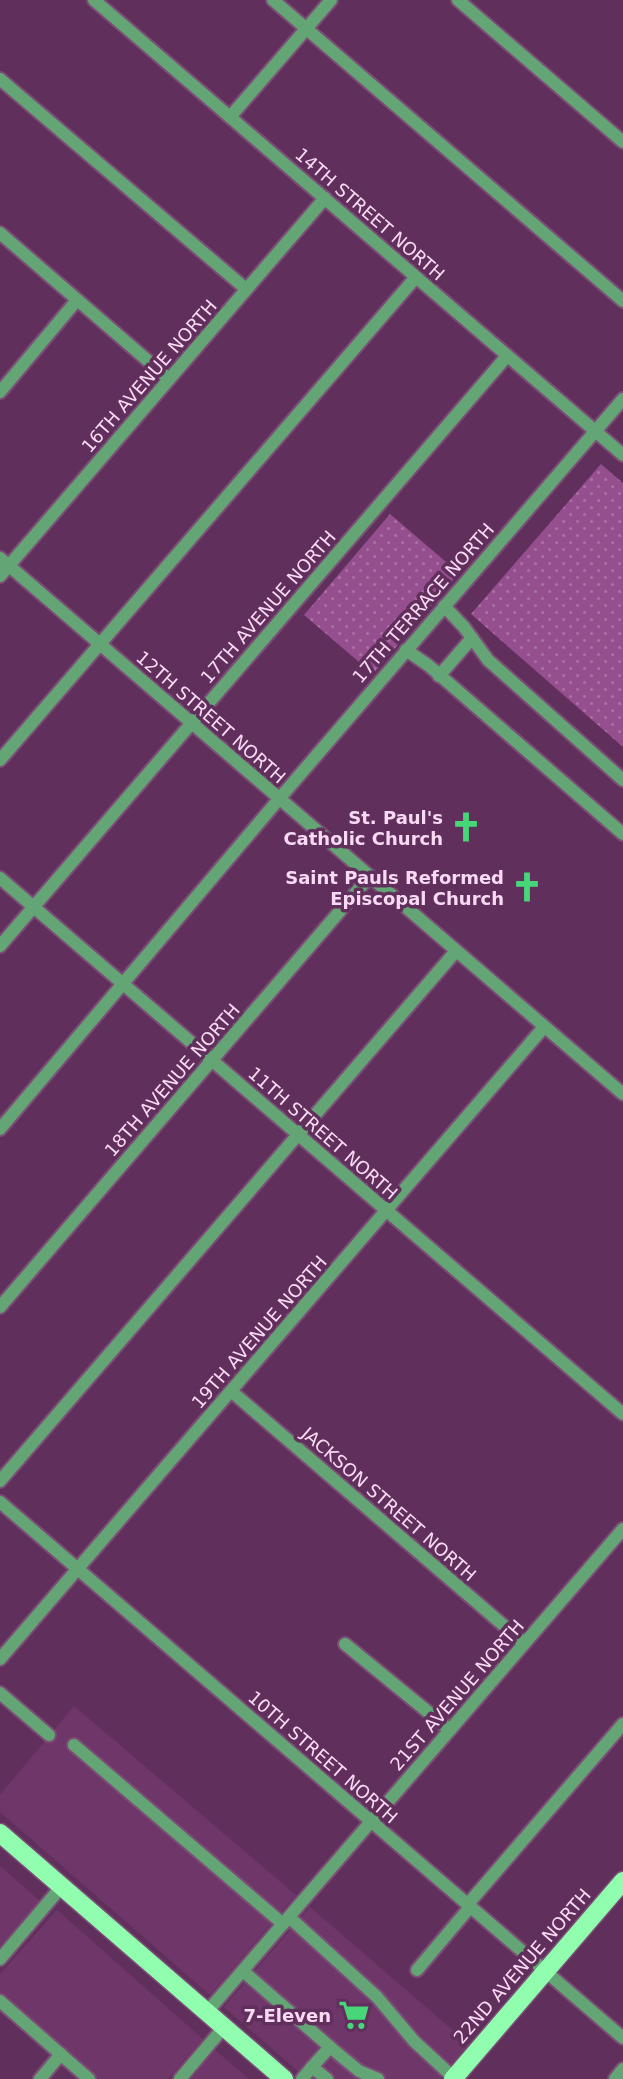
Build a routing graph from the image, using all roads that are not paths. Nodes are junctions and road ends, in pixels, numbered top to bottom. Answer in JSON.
{"nodes":[{"id":1,"x":94,"y":0,"type":"edge"},
{"id":2,"x":273,"y":0,"type":"edge"},
{"id":3,"x":331,"y":0,"type":"edge"},
{"id":4,"x":458,"y":0,"type":"edge"},
{"id":5,"x":306,"y":28,"type":"junction"},
{"id":6,"x":0,"y":79,"type":"edge"},
{"id":7,"x":230,"y":117,"type":"junction"},
{"id":8,"x":623,"y":142,"type":"edge"},
{"id":9,"x":325,"y":198,"type":"junction"},
{"id":10,"x":0,"y":233,"type":"edge"},
{"id":11,"x":416,"y":277,"type":"junction"},
{"id":12,"x":246,"y":289,"type":"junction"},
{"id":13,"x":77,"y":300,"type":"junction"},
{"id":14,"x":623,"y":301,"type":"edge"},
{"id":15,"x":507,"y":356,"type":"junction"},
{"id":16,"x":169,"y":379,"type":"junction"},
{"id":17,"x":0,"y":392,"type":"edge"},
{"id":18,"x":623,"y":399,"type":"edge"},
{"id":19,"x":595,"y":431,"type":"junction"},
{"id":20,"x":623,"y":455,"type":"edge"},
{"id":21,"x":3,"y":567,"type":"edge"},
{"id":22,"x":444,"y":606,"type":"junction"},
{"id":23,"x":472,"y":638,"type":"junction"},
{"id":24,"x":99,"y":643,"type":"junction"},
{"id":25,"x":406,"y":650,"type":"junction"},
{"id":26,"x":439,"y":676,"type":"junction"},
{"id":27,"x":191,"y":723,"type":"junction"},
{"id":28,"x":0,"y":760,"type":"edge"},
{"id":29,"x":623,"y":780,"type":"edge"},
{"id":30,"x":279,"y":799,"type":"junction"},
{"id":31,"x":623,"y":834,"type":"edge"},
{"id":32,"x":370,"y":877,"type":"junction"},
{"id":33,"x":0,"y":878,"type":"edge"},
{"id":34,"x":33,"y":907,"type":"junction"},
{"id":35,"x":0,"y":946,"type":"edge"},
{"id":36,"x":456,"y":951,"type":"junction"},
{"id":37,"x":123,"y":984,"type":"junction"},
{"id":38,"x":544,"y":1027,"type":"junction"},
{"id":39,"x":212,"y":1060,"type":"junction"},
{"id":40,"x":623,"y":1094,"type":"edge"},
{"id":41,"x":0,"y":1129,"type":"edge"},
{"id":42,"x":298,"y":1134,"type":"junction"},
{"id":43,"x":386,"y":1210,"type":"junction"},
{"id":44,"x":0,"y":1307,"type":"edge"},
{"id":45,"x":231,"y":1391,"type":"junction"},
{"id":46,"x":623,"y":1414,"type":"edge"},
{"id":47,"x":0,"y":1481,"type":"edge"},
{"id":48,"x":0,"y":1502,"type":"edge"},
{"id":49,"x":623,"y":1529,"type":"edge"},
{"id":50,"x":78,"y":1569,"type":"junction"},
{"id":51,"x":5,"y":1643,"type":"edge"},
{"id":52,"x":524,"y":1643,"type":"junction"},
{"id":53,"x":345,"y":1644,"type":"dead end"},
{"id":54,"x":0,"y":1660,"type":"edge"},
{"id":55,"x":0,"y":1693,"type":"edge"},
{"id":56,"x":623,"y":1724,"type":"edge"},
{"id":57,"x":450,"y":1730,"type":"junction"},
{"id":58,"x":49,"y":1735,"type":"dead end"},
{"id":59,"x":75,"y":1745,"type":"dead end"},
{"id":60,"x":371,"y":1821,"type":"junction"},
{"id":61,"x":0,"y":1833,"type":"edge"},
{"id":62,"x":623,"y":1881,"type":"edge"},
{"id":63,"x":62,"y":1886,"type":"junction"},
{"id":64,"x":469,"y":1905,"type":"junction"},
{"id":65,"x":286,"y":1921,"type":"junction"},
{"id":66,"x":0,"y":1959,"type":"edge"},
{"id":67,"x":417,"y":1970,"type":"dead end"},
{"id":68,"x":243,"y":1971,"type":"junction"},
{"id":69,"x":546,"y":1971,"type":"junction"},
{"id":70,"x":0,"y":2001,"type":"edge"},
{"id":71,"x":207,"y":2012,"type":"junction"},
{"id":72,"x":224,"y":2027,"type":"junction"},
{"id":73,"x":623,"y":2038,"type":"edge"},
{"id":74,"x":330,"y":2047,"type":"junction"},
{"id":75,"x":61,"y":2054,"type":"junction"},
{"id":76,"x":312,"y":2067,"type":"junction"},
{"id":77,"x":623,"y":2069,"type":"edge"},
{"id":78,"x":459,"y":2077,"type":"edge"},
{"id":79,"x":40,"y":2079,"type":"edge"},
{"id":80,"x":89,"y":2079,"type":"edge"},
{"id":81,"x":180,"y":2079,"type":"edge"},
{"id":82,"x":284,"y":2079,"type":"edge"},
{"id":83,"x":302,"y":2079,"type":"edge"},
{"id":84,"x":327,"y":2079,"type":"edge"},
{"id":85,"x":378,"y":2079,"type":"edge"},
{"id":86,"x":615,"y":2079,"type":"edge"}],
"edges":[{"from":1,"to":7,"type":"street","name":"14TH STREET NORTH"},
{"from":2,"to":5,"type":"street"},
{"from":3,"to":5,"type":"street"},
{"from":4,"to":8,"type":"street"},
{"from":5,"to":7,"type":"street"},
{"from":5,"to":14,"type":"street"},
{"from":6,"to":12,"type":"street"},
{"from":7,"to":9,"type":"street","name":"14TH STREET NORTH"},
{"from":9,"to":11,"type":"street","name":"14TH STREET NORTH"},
{"from":9,"to":12,"type":"street","name":"16TH AVENUE NORTH"},
{"from":10,"to":13,"type":"street"},
{"from":11,"to":15,"type":"street","name":"14TH STREET NORTH"},
{"from":11,"to":24,"type":"street"},
{"from":12,"to":16,"type":"street","name":"16TH AVENUE NORTH"},
{"from":13,"to":16,"type":"street"},
{"from":13,"to":17,"type":"street"},
{"from":15,"to":19,"type":"street","name":"14TH STREET NORTH"},
{"from":15,"to":27,"type":"street","name":"17TH AVENUE NORTH"},
{"from":16,"to":21,"type":"street","name":"16TH AVENUE NORTH"},
{"from":18,"to":19,"type":"street"},
{"from":19,"to":20,"type":"street","name":"14TH STREET NORTH"},
{"from":19,"to":22,"type":"street","name":"17TH TERRACE NORTH"},
{"from":21,"to":24,"type":"street","name":"12TH STREET NORTH"},
{"from":22,"to":23,"type":"street"},
{"from":22,"to":25,"type":"street","name":"17TH TERRACE NORTH"},
{"from":23,"to":26,"type":"street"},
{"from":23,"to":29,"type":"street"},
{"from":24,"to":27,"type":"street","name":"12TH STREET NORTH"},
{"from":24,"to":28,"type":"street"},
{"from":25,"to":26,"type":"street"},
{"from":25,"to":30,"type":"street","name":"17TH TERRACE NORTH"},
{"from":26,"to":31,"type":"street"},
{"from":27,"to":30,"type":"street","name":"12TH STREET NORTH"},
{"from":27,"to":34,"type":"street","name":"17TH AVENUE NORTH"},
{"from":30,"to":32,"type":"street","name":"12TH STREET NORTH"},
{"from":30,"to":37,"type":"street","name":"17TH TERRACE NORTH"},
{"from":32,"to":36,"type":"street","name":"12TH STREET NORTH"},
{"from":32,"to":39,"type":"street","name":"18TH AVENUE NORTH"},
{"from":33,"to":34,"type":"street","name":"11TH STREET NORTH"},
{"from":34,"to":35,"type":"street","name":"17TH AVENUE NORTH"},
{"from":34,"to":37,"type":"street","name":"11TH STREET NORTH"},
{"from":36,"to":38,"type":"street","name":"12TH STREET NORTH"},
{"from":36,"to":42,"type":"street"},
{"from":37,"to":39,"type":"street","name":"11TH STREET NORTH"},
{"from":37,"to":41,"type":"street","name":"17TH TERRACE NORTH"},
{"from":38,"to":40,"type":"street","name":"12TH STREET NORTH"},
{"from":38,"to":43,"type":"street","name":"19TH AVENUE NORTH"},
{"from":39,"to":42,"type":"street","name":"11TH STREET NORTH"},
{"from":39,"to":44,"type":"street","name":"18TH AVENUE NORTH"},
{"from":42,"to":43,"type":"street","name":"11TH STREET NORTH"},
{"from":42,"to":47,"type":"street"},
{"from":43,"to":45,"type":"street","name":"19TH AVENUE NORTH"},
{"from":43,"to":46,"type":"street","name":"11TH STREET NORTH"},
{"from":45,"to":50,"type":"street","name":"19TH AVENUE NORTH"},
{"from":45,"to":52,"type":"street","name":"JACKSON STREET NORTH"},
{"from":48,"to":50,"type":"street","name":"10TH STREET NORTH"},
{"from":49,"to":52,"type":"street","name":"21ST AVENUE NORTH"},
{"from":50,"to":51,"type":"street","name":"19TH AVENUE NORTH"},
{"from":50,"to":60,"type":"street","name":"10TH STREET NORTH"},
{"from":51,"to":54,"type":"street","name":"19TH AVENUE NORTH"},
{"from":52,"to":57,"type":"street","name":"21ST AVENUE NORTH"},
{"from":53,"to":57,"type":"street"},
{"from":55,"to":58,"type":"street"},
{"from":56,"to":64,"type":"street"},
{"from":57,"to":60,"type":"street","name":"21ST AVENUE NORTH"},
{"from":59,"to":65,"type":"street"},
{"from":60,"to":64,"type":"street","name":"10TH STREET NORTH"},
{"from":60,"to":65,"type":"street","name":"21ST AVENUE NORTH"},
{"from":61,"to":63,"type":"main road"},
{"from":62,"to":69,"type":"main road","name":"22ND AVENUE NORTH"},
{"from":63,"to":66,"type":"street"},
{"from":63,"to":71,"type":"main road"},
{"from":64,"to":67,"type":"street"},
{"from":64,"to":69,"type":"street","name":"10TH STREET NORTH"},
{"from":65,"to":68,"type":"street","name":"21ST AVENUE NORTH"},
{"from":65,"to":78,"type":"street"},
{"from":68,"to":71,"type":"street","name":"21ST AVENUE NORTH"},
{"from":68,"to":74,"type":"street"},
{"from":69,"to":73,"type":"street","name":"10TH STREET NORTH"},
{"from":69,"to":78,"type":"main road","name":"22ND AVENUE NORTH"},
{"from":70,"to":75,"type":"street"},
{"from":71,"to":72,"type":"main road"},
{"from":72,"to":81,"type":"street"},
{"from":72,"to":82,"type":"main road"},
{"from":74,"to":76,"type":"street"},
{"from":74,"to":85,"type":"street"},
{"from":75,"to":79,"type":"street"},
{"from":75,"to":80,"type":"street"},
{"from":76,"to":83,"type":"street"},
{"from":76,"to":84,"type":"street"},
{"from":77,"to":86,"type":"street"}]}
